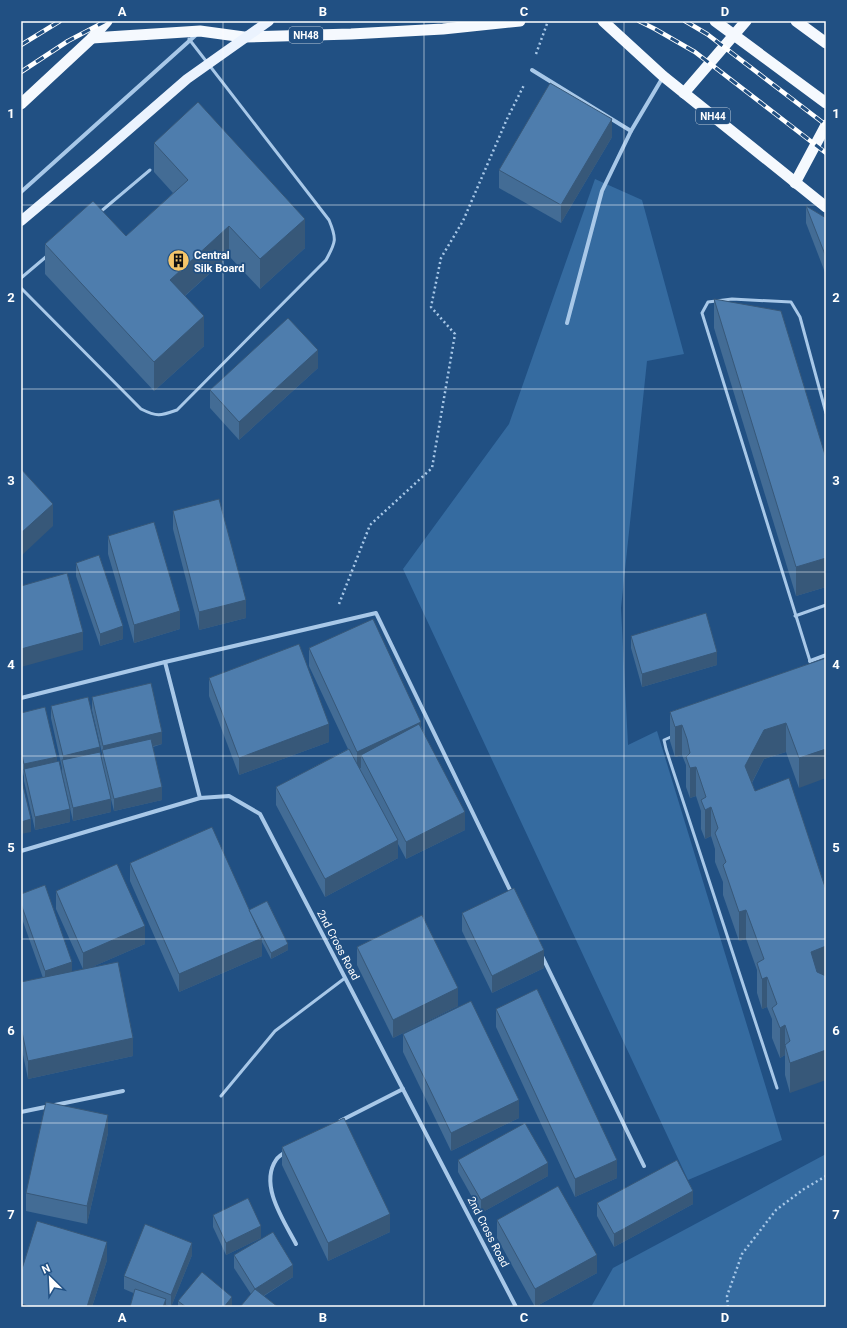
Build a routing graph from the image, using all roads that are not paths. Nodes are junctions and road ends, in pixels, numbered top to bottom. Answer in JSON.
{"nodes":[{"id":1,"x":107,"y":21,"type":"edge"},
{"id":2,"x":269,"y":21,"type":"edge"},
{"id":3,"x":520,"y":21,"type":"edge"},
{"id":4,"x":603,"y":21,"type":"edge"},
{"id":5,"x":716,"y":21,"type":"edge"},
{"id":6,"x":746,"y":21,"type":"edge"},
{"id":7,"x":796,"y":21,"type":"edge"},
{"id":8,"x":187,"y":36,"type":"junction"},
{"id":9,"x":92,"y":38,"type":"junction"},
{"id":10,"x":826,"y":43,"type":"edge"},
{"id":11,"x":532,"y":70,"type":"road end"},
{"id":12,"x":663,"y":76,"type":"junction"},
{"id":13,"x":684,"y":93,"type":"junction"},
{"id":14,"x":826,"y":103,"type":"edge"},
{"id":15,"x":21,"y":104,"type":"edge"},
{"id":16,"x":826,"y":125,"type":"edge"},
{"id":17,"x":632,"y":130,"type":"junction"},
{"id":18,"x":150,"y":170,"type":"dead end"},
{"id":19,"x":795,"y":183,"type":"junction"},
{"id":20,"x":21,"y":192,"type":"edge"},
{"id":21,"x":826,"y":207,"type":"edge"},
{"id":22,"x":97,"y":214,"type":"edge"},
{"id":23,"x":21,"y":221,"type":"edge"},
{"id":24,"x":50,"y":254,"type":"edge"},
{"id":25,"x":21,"y":278,"type":"edge"},
{"id":26,"x":21,"y":288,"type":"edge"},
{"id":27,"x":567,"y":323,"type":"dead end"},
{"id":28,"x":826,"y":413,"type":"edge"},
{"id":29,"x":826,"y":605,"type":"edge"},
{"id":30,"x":795,"y":616,"type":"junction"},
{"id":31,"x":826,"y":655,"type":"edge"},
{"id":32,"x":810,"y":661,"type":"joint"},
{"id":33,"x":165,"y":662,"type":"junction"},
{"id":34,"x":21,"y":698,"type":"edge"},
{"id":35,"x":678,"y":734,"type":"edge"},
{"id":36,"x":200,"y":798,"type":"junction"},
{"id":37,"x":21,"y":851,"type":"edge"},
{"id":38,"x":515,"y":900,"type":"edge"},
{"id":39,"x":540,"y":950,"type":"edge"},
{"id":40,"x":346,"y":978,"type":"junction"},
{"id":41,"x":777,"y":1088,"type":"dead end"},
{"id":42,"x":403,"y":1089,"type":"junction"},
{"id":43,"x":123,"y":1091,"type":"dead end"},
{"id":44,"x":221,"y":1096,"type":"dead end"},
{"id":45,"x":21,"y":1112,"type":"edge"},
{"id":46,"x":338,"y":1122,"type":"edge"},
{"id":47,"x":292,"y":1147,"type":"edge"},
{"id":48,"x":644,"y":1166,"type":"dead end"},
{"id":49,"x":296,"y":1244,"type":"dead end"},
{"id":50,"x":516,"y":1307,"type":"edge"}],
"edges":[{"from":1,"to":9,"type":"highway"},
{"from":2,"to":23,"type":"main road","bridge":true},
{"from":3,"to":8,"type":"highway","number":"NH48"},
{"from":4,"to":12,"type":"highway","number":"NH44"},
{"from":5,"to":14,"type":"highway","bridge":true},
{"from":6,"to":13,"type":"highway"},
{"from":7,"to":10,"type":"highway"},
{"from":8,"to":9,"type":"highway","number":"NH48"},
{"from":8,"to":20,"type":"street"},
{"from":8,"to":26,"type":"lane"},
{"from":9,"to":15,"type":"highway"},
{"from":11,"to":17,"type":"street"},
{"from":12,"to":13,"type":"highway","number":"NH44"},
{"from":12,"to":17,"type":"street"},
{"from":13,"to":19,"type":"highway","number":"NH44"},
{"from":16,"to":19,"type":"highway"},
{"from":17,"to":27,"type":"street"},
{"from":18,"to":22,"type":"lane"},
{"from":19,"to":21,"type":"highway","number":"NH44"},
{"from":24,"to":25,"type":"lane"},
{"from":28,"to":30,"type":"lane"},
{"from":29,"to":30,"type":"lane"},
{"from":30,"to":32,"type":"lane"},
{"from":31,"to":32,"type":"street"},
{"from":33,"to":34,"type":"street"},
{"from":33,"to":36,"type":"street"},
{"from":33,"to":38,"type":"street"},
{"from":35,"to":41,"type":"lane"},
{"from":36,"to":37,"type":"street","name":"2nd Cross Road"},
{"from":36,"to":40,"type":"street","name":"2nd Cross Road"},
{"from":39,"to":48,"type":"street"},
{"from":40,"to":42,"type":"street","name":"2nd Cross Road"},
{"from":40,"to":44,"type":"lane"},
{"from":42,"to":46,"type":"street"},
{"from":42,"to":50,"type":"street","name":"2nd Cross Road"},
{"from":43,"to":45,"type":"street"},
{"from":47,"to":49,"type":"street"}]}
